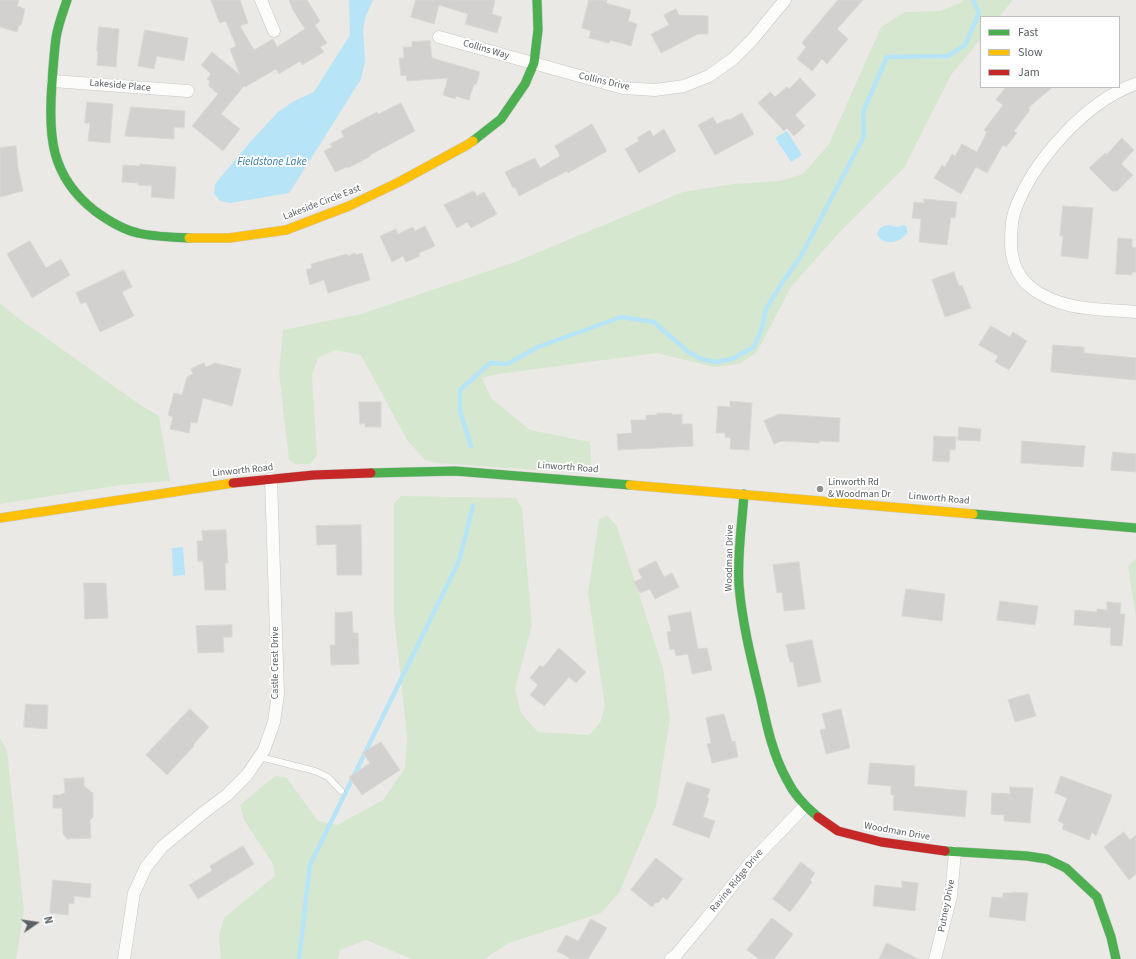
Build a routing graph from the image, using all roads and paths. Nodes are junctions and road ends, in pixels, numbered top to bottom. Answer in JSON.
{"nodes":[{"id":1,"x":67,"y":0,"type":"edge"},
{"id":2,"x":261,"y":0,"type":"edge"},
{"id":3,"x":537,"y":0,"type":"edge"},
{"id":4,"x":785,"y":0,"type":"edge"},
{"id":5,"x":274,"y":31,"type":"dead end"},
{"id":6,"x":439,"y":37,"type":"dead end"},
{"id":7,"x":534,"y":63,"type":"junction"},
{"id":8,"x":53,"y":81,"type":"junction"},
{"id":9,"x":1136,"y":84,"type":"edge"},
{"id":10,"x":188,"y":91,"type":"dead end"},
{"id":11,"x":1136,"y":312,"type":"edge"},
{"id":12,"x":271,"y":479,"type":"junction"},
{"id":13,"x":744,"y":494,"type":"junction"},
{"id":14,"x":0,"y":518,"type":"edge"},
{"id":15,"x":1136,"y":528,"type":"edge"},
{"id":16,"x":260,"y":757,"type":"junction"},
{"id":17,"x":341,"y":791,"type":"dead end"},
{"id":18,"x":805,"y":806,"type":"junction"},
{"id":19,"x":955,"y":852,"type":"junction"},
{"id":20,"x":124,"y":959,"type":"edge"},
{"id":21,"x":671,"y":959,"type":"edge"},
{"id":22,"x":935,"y":959,"type":"edge"},
{"id":23,"x":1116,"y":959,"type":"edge"}],
"edges":[{"from":1,"to":8,"type":"street","name":"Lakeside Circle East"},
{"from":2,"to":5,"type":"street"},
{"from":3,"to":7,"type":"street","name":"Lakeside Circle East"},
{"from":4,"to":7,"type":"street","name":"Collins Drive"},
{"from":6,"to":7,"type":"street","name":"Collins Way"},
{"from":7,"to":8,"type":"street","name":"Lakeside Circle East"},
{"from":8,"to":10,"type":"street","name":"Lakeside Place"},
{"from":9,"to":11,"type":"street"},
{"from":12,"to":13,"type":"street","name":"Linworth Road"},
{"from":12,"to":14,"type":"street","name":"Linworth Road"},
{"from":12,"to":16,"type":"street","name":"Castle Crest Drive"},
{"from":13,"to":15,"type":"street","name":"Linworth Road"},
{"from":13,"to":18,"type":"street","name":"Woodman Drive"},
{"from":16,"to":17,"type":"lane"},
{"from":16,"to":20,"type":"street","name":"Castle Crest Drive"},
{"from":18,"to":19,"type":"street","name":"Woodman Drive"},
{"from":18,"to":21,"type":"street","name":"Ravine Ridge Drive"},
{"from":19,"to":22,"type":"street","name":"Putney Drive"},
{"from":19,"to":23,"type":"street","name":"Woodman Drive"}]}
